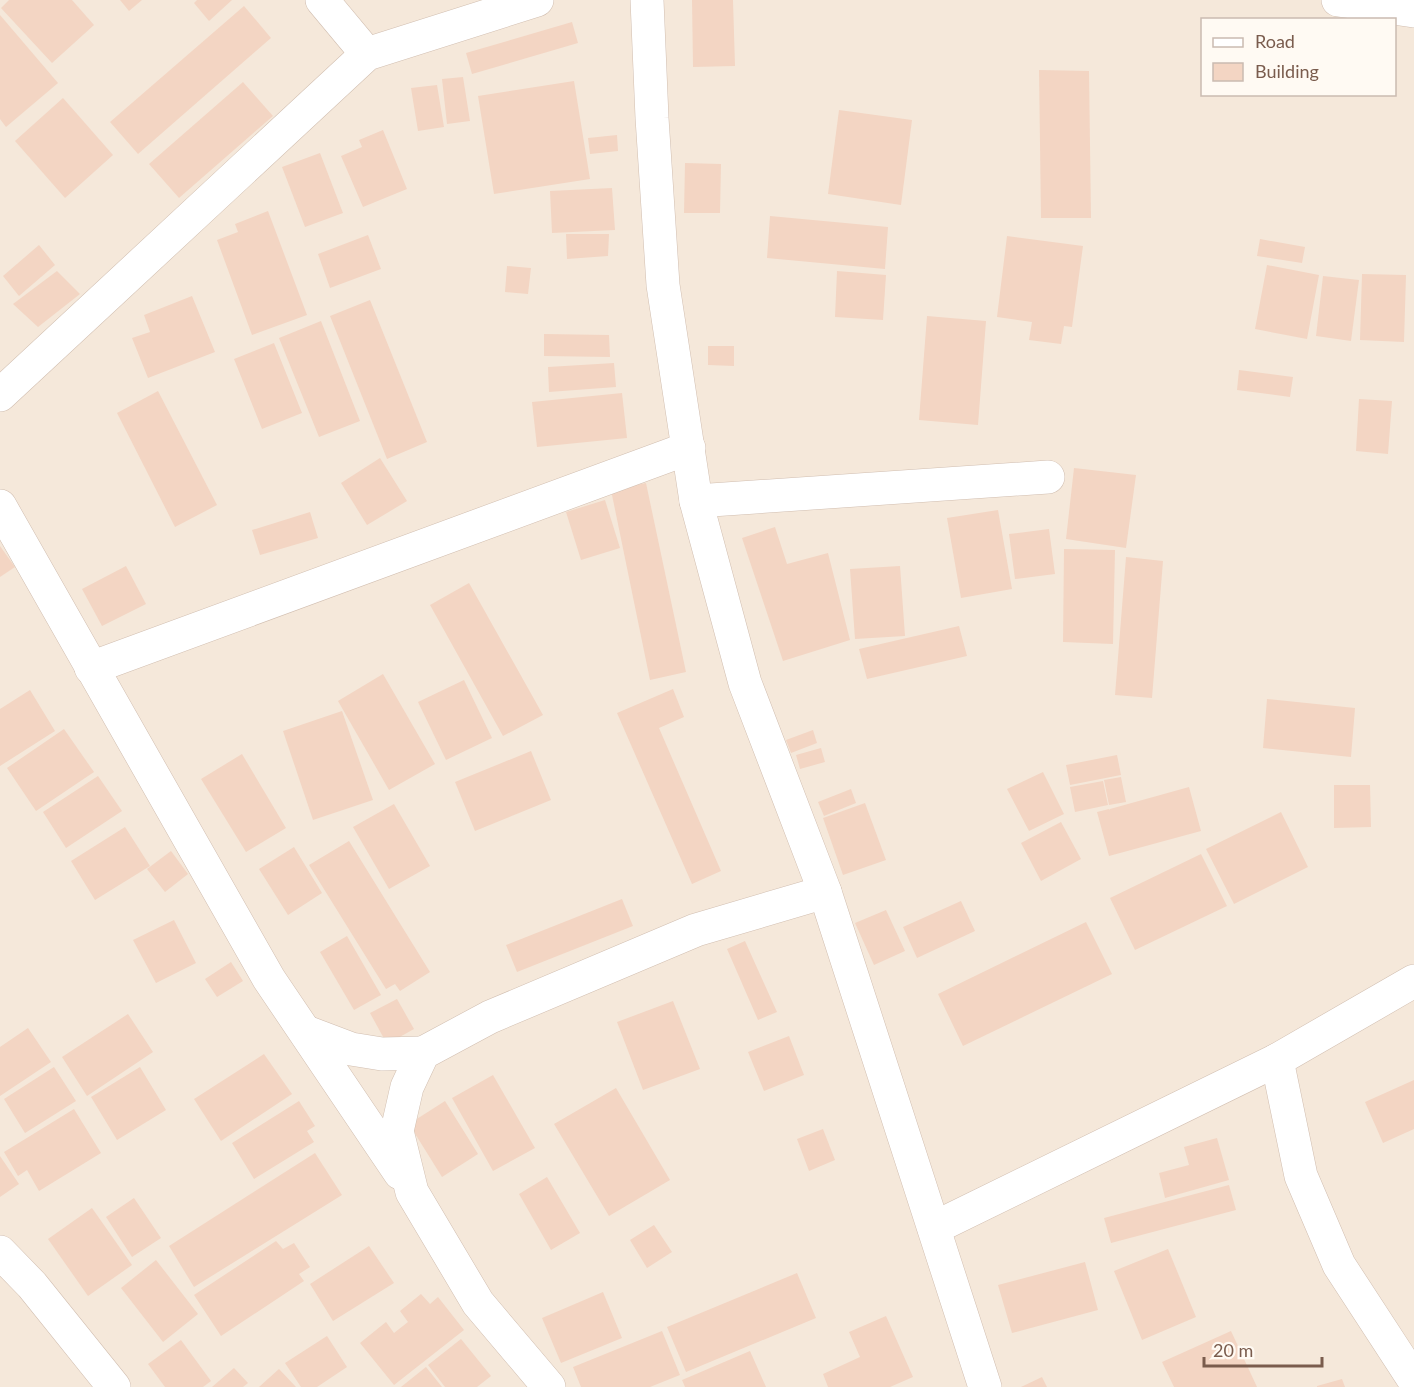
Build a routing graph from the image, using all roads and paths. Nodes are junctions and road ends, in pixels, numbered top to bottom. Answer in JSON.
{"nodes":[{"id":1,"x":321,"y":0,"type":"edge"},
{"id":2,"x":537,"y":0,"type":"edge"},
{"id":3,"x":646,"y":0,"type":"edge"},
{"id":4,"x":1338,"y":0,"type":"edge"},
{"id":5,"x":1414,"y":11,"type":"edge"},
{"id":6,"x":367,"y":54,"type":"junction"},
{"id":7,"x":3,"y":386,"type":"edge"},
{"id":8,"x":689,"y":448,"type":"junction"},
{"id":9,"x":1048,"y":477,"type":"dead end"},
{"id":10,"x":696,"y":501,"type":"junction"},
{"id":11,"x":0,"y":506,"type":"edge"},
{"id":12,"x":91,"y":668,"type":"junction"},
{"id":13,"x":825,"y":892,"type":"junction"},
{"id":14,"x":1414,"y":981,"type":"edge"},
{"id":15,"x":306,"y":1032,"type":"junction"},
{"id":16,"x":423,"y":1053,"type":"junction"},
{"id":17,"x":1277,"y":1059,"type":"junction"},
{"id":18,"x":412,"y":1192,"type":"junction"},
{"id":19,"x":934,"y":1228,"type":"junction"},
{"id":20,"x":0,"y":1252,"type":"edge"},
{"id":21,"x":1414,"y":1380,"type":"edge"},
{"id":22,"x":114,"y":1387,"type":"edge"},
{"id":23,"x":549,"y":1387,"type":"edge"},
{"id":24,"x":985,"y":1387,"type":"edge"}],
"edges":[{"from":1,"to":6,"type":"street"},
{"from":2,"to":6,"type":"street"},
{"from":3,"to":8,"type":"street"},
{"from":4,"to":5,"type":"street"},
{"from":6,"to":7,"type":"street"},
{"from":8,"to":10,"type":"street"},
{"from":8,"to":12,"type":"street"},
{"from":9,"to":10,"type":"street"},
{"from":10,"to":13,"type":"street"},
{"from":11,"to":12,"type":"street"},
{"from":12,"to":15,"type":"street"},
{"from":13,"to":16,"type":"street"},
{"from":13,"to":19,"type":"street"},
{"from":14,"to":17,"type":"street"},
{"from":15,"to":16,"type":"street"},
{"from":15,"to":18,"type":"street"},
{"from":16,"to":18,"type":"street"},
{"from":17,"to":19,"type":"street"},
{"from":17,"to":21,"type":"street"},
{"from":18,"to":23,"type":"street"},
{"from":19,"to":24,"type":"street"},
{"from":20,"to":22,"type":"street"}]}
